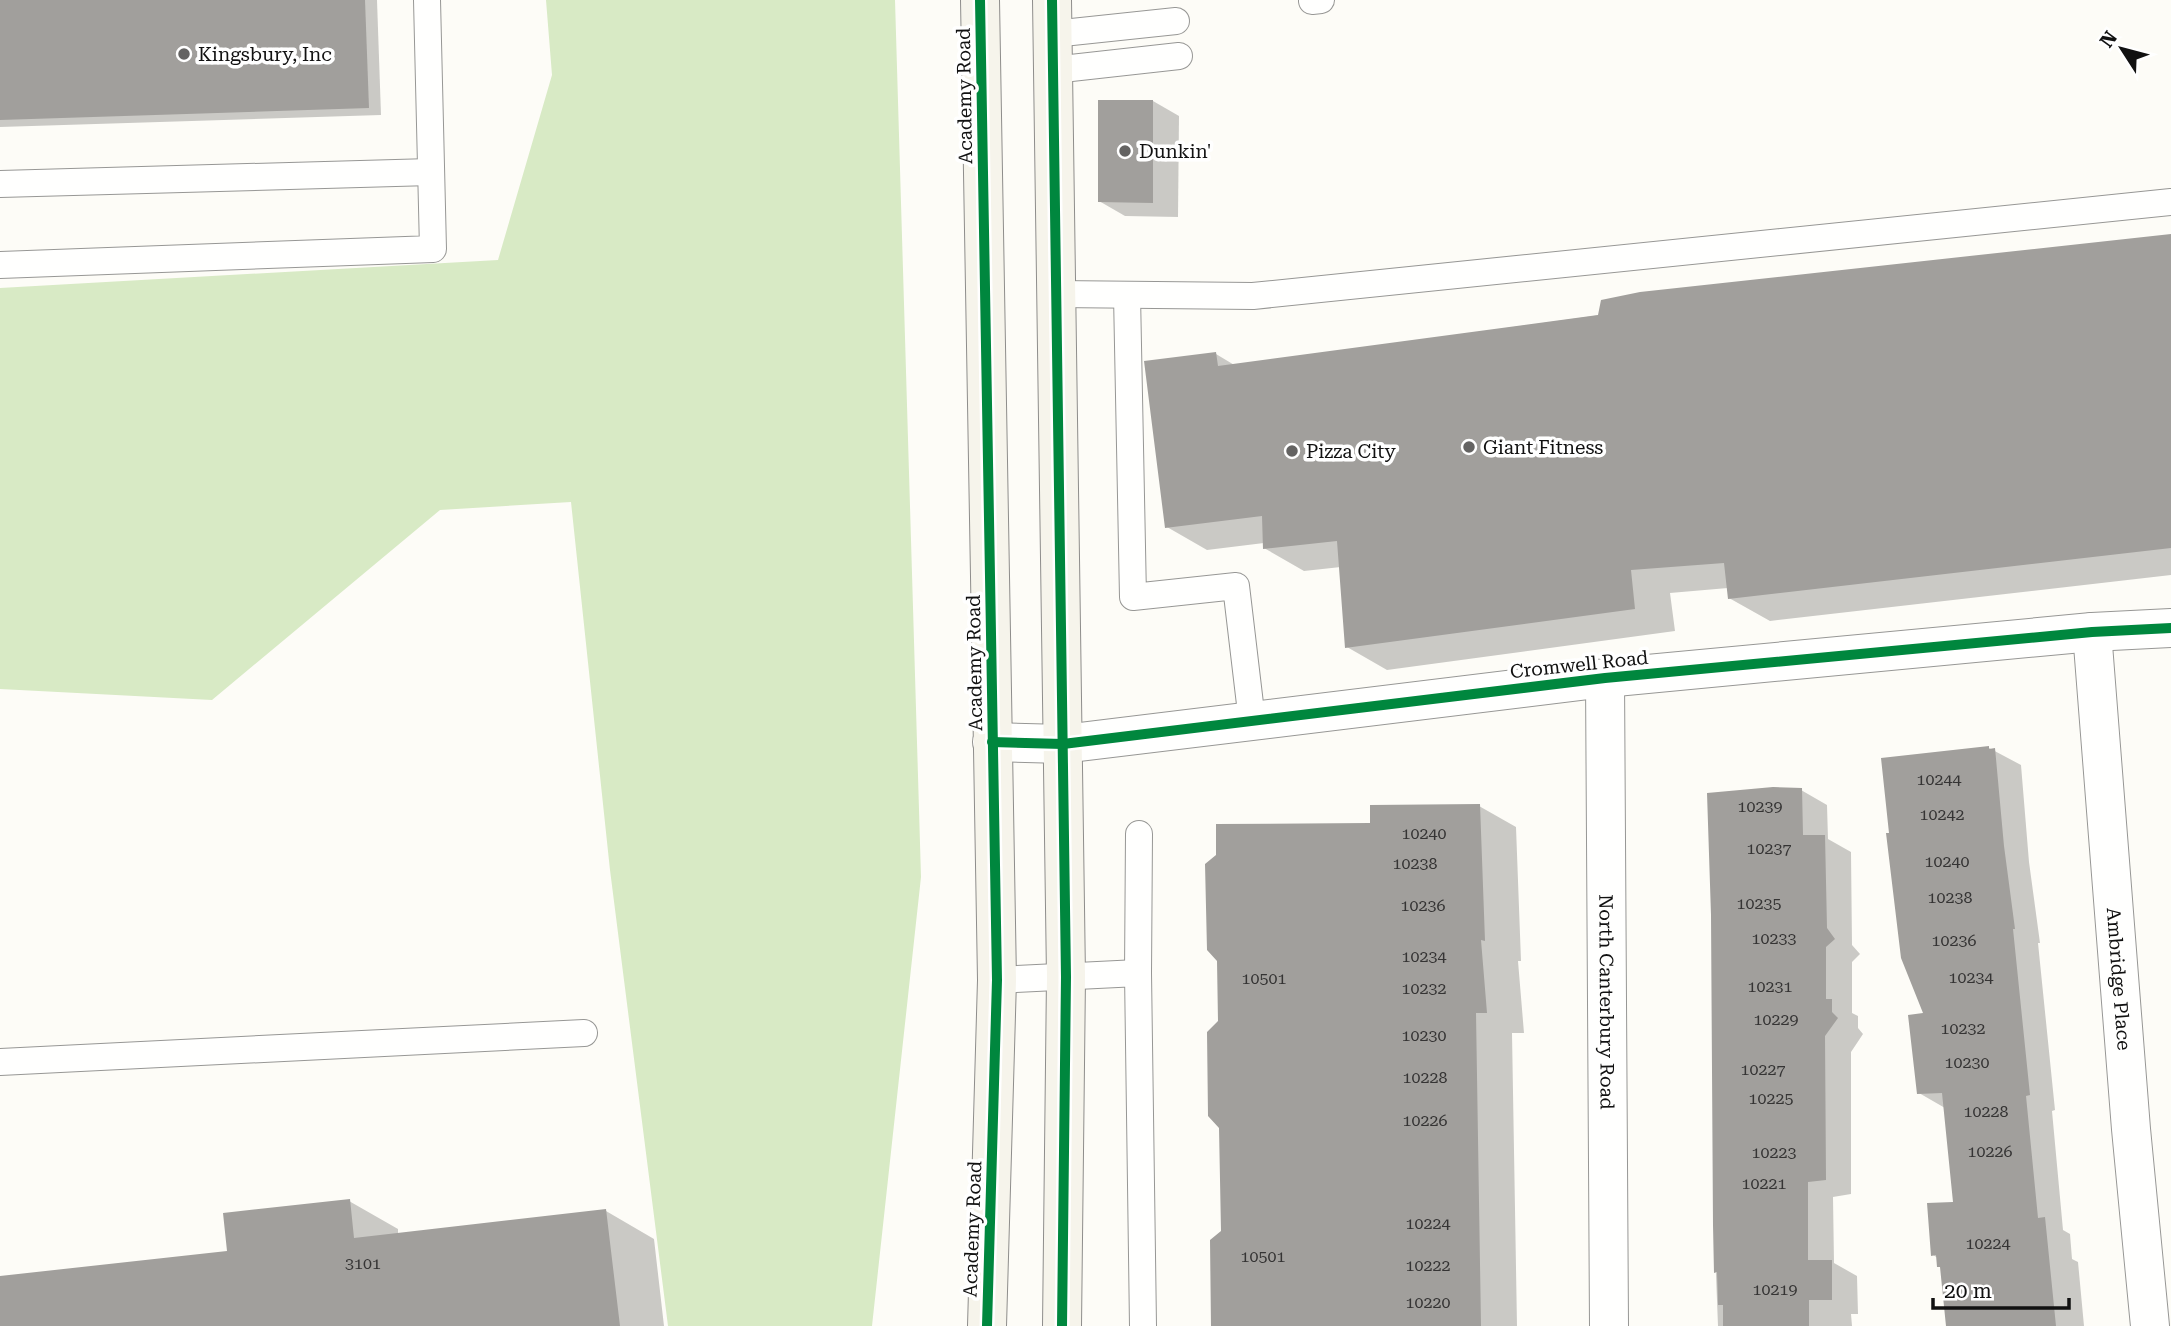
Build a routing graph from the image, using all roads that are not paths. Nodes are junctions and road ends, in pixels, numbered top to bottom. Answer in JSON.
{"nodes":[{"id":1,"x":427,"y":0,"type":"edge"},
{"id":2,"x":980,"y":0,"type":"edge"},
{"id":3,"x":1176,"y":21,"type":"dead end"},
{"id":4,"x":1053,"y":34,"type":"edge"},
{"id":5,"x":1179,"y":57,"type":"dead end"},
{"id":6,"x":431,"y":172,"type":"junction"},
{"id":7,"x":0,"y":184,"type":"edge"},
{"id":8,"x":2171,"y":202,"type":"edge"},
{"id":9,"x":0,"y":265,"type":"edge"},
{"id":10,"x":1056,"y":294,"type":"junction"},
{"id":11,"x":1127,"y":295,"type":"junction"},
{"id":12,"x":2171,"y":628,"type":"edge"},
{"id":13,"x":2092,"y":632,"type":"junction"},
{"id":14,"x":1605,"y":678,"type":"junction"},
{"id":15,"x":1252,"y":721,"type":"junction"},
{"id":16,"x":992,"y":742,"type":"junction"},
{"id":17,"x":1063,"y":744,"type":"junction"},
{"id":18,"x":1139,"y":834,"type":"dead end"},
{"id":19,"x":1138,"y":972,"type":"junction"},
{"id":20,"x":1066,"y":977,"type":"junction"},
{"id":21,"x":997,"y":981,"type":"junction"},
{"id":22,"x":584,"y":1033,"type":"dead end"},
{"id":23,"x":0,"y":1062,"type":"edge"},
{"id":24,"x":2157,"y":1314,"type":"edge"},
{"id":25,"x":987,"y":1326,"type":"edge"},
{"id":26,"x":1062,"y":1326,"type":"edge"},
{"id":27,"x":1143,"y":1326,"type":"edge"},
{"id":28,"x":1609,"y":1326,"type":"edge"}],
"edges":[{"from":1,"to":6,"type":"lane"},
{"from":2,"to":16,"type":"main road","name":"Academy Road"},
{"from":3,"to":4,"type":"lane"},
{"from":4,"to":5,"type":"lane"},
{"from":4,"to":10,"type":"main road"},
{"from":6,"to":7,"type":"lane"},
{"from":6,"to":9,"type":"lane"},
{"from":8,"to":11,"type":"lane"},
{"from":10,"to":11,"type":"lane"},
{"from":10,"to":17,"type":"main road"},
{"from":11,"to":15,"type":"lane"},
{"from":12,"to":13,"type":"street","name":"Cromwell Road"},
{"from":13,"to":14,"type":"street","name":"Cromwell Road"},
{"from":13,"to":24,"type":"street","name":"Ambridge Place"},
{"from":14,"to":15,"type":"street","name":"Cromwell Road"},
{"from":14,"to":28,"type":"street","name":"North Canterbury Road"},
{"from":15,"to":17,"type":"street","name":"Cromwell Road"},
{"from":16,"to":17,"type":"street","name":"Cromwell Road"},
{"from":16,"to":21,"type":"main road","name":"Academy Road"},
{"from":17,"to":20,"type":"main road"},
{"from":18,"to":19,"type":"lane"},
{"from":19,"to":20,"type":"lane"},
{"from":19,"to":27,"type":"lane"},
{"from":20,"to":21,"type":"lane"},
{"from":20,"to":26,"type":"main road"},
{"from":21,"to":25,"type":"main road","name":"Academy Road"},
{"from":22,"to":23,"type":"lane"}]}
